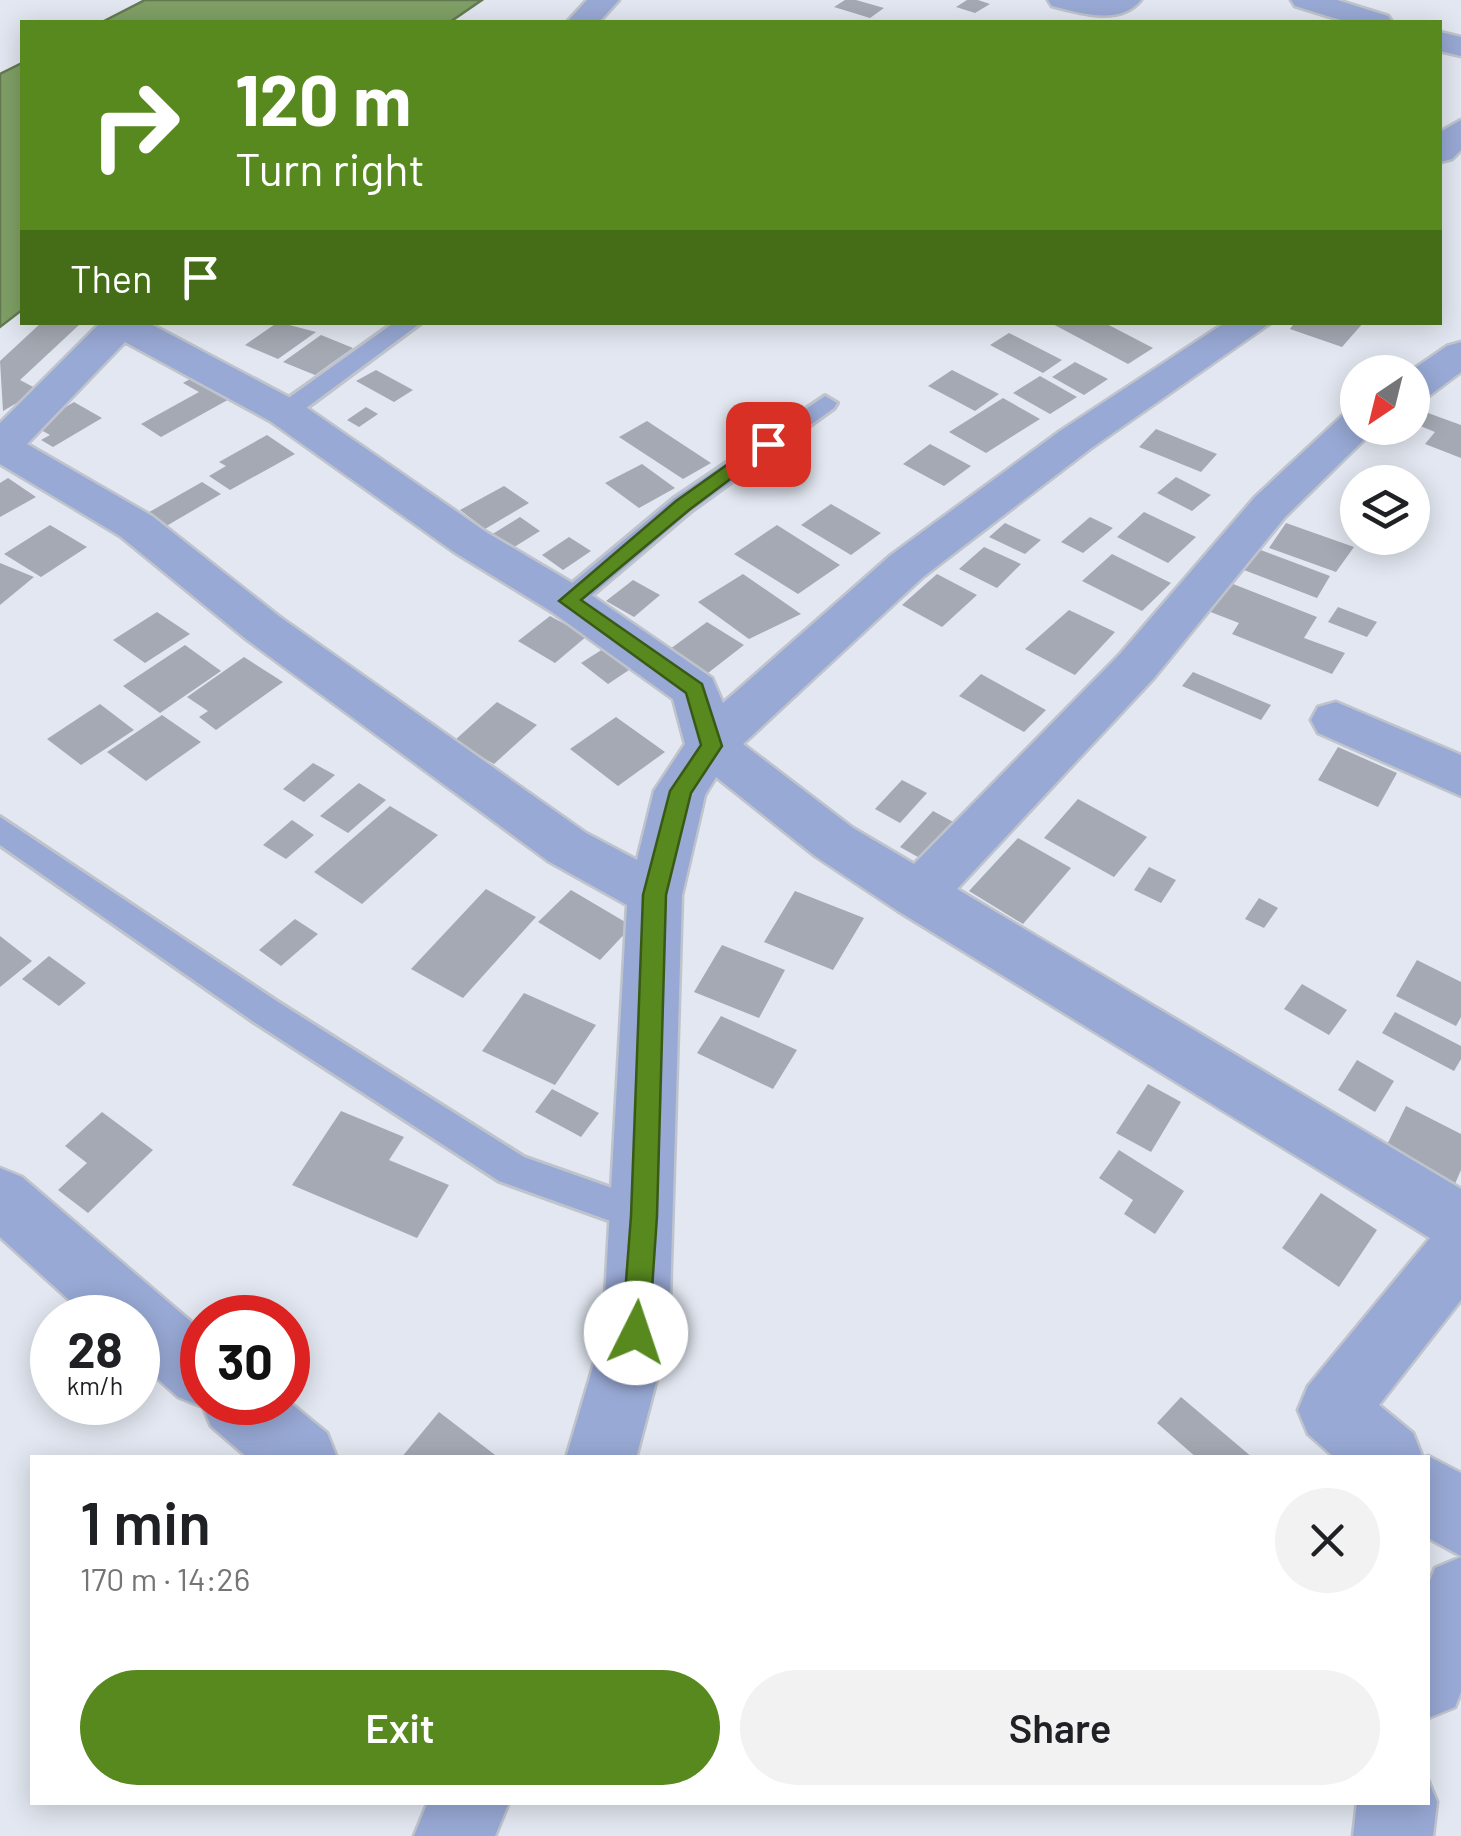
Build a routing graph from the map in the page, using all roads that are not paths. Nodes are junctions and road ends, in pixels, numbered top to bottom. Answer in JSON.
{"nodes":[{"id":1,"x":604,"y":0,"type":"edge"},
{"id":2,"x":1063,"y":0,"type":"edge"},
{"id":3,"x":1126,"y":0,"type":"edge"},
{"id":4,"x":1306,"y":0,"type":"edge"},
{"id":5,"x":584,"y":20,"type":"edge"},
{"id":6,"x":1371,"y":20,"type":"edge"},
{"id":7,"x":1461,"y":130,"type":"edge"},
{"id":8,"x":1442,"y":150,"type":"edge"},
{"id":9,"x":120,"y":325,"type":"edge"},
{"id":10,"x":126,"y":325,"type":"edge"},
{"id":11,"x":407,"y":325,"type":"edge"},
{"id":12,"x":1248,"y":325,"type":"edge"},
{"id":13,"x":1461,"y":354,"type":"edge"},
{"id":14,"x":1430,"y":376,"type":"edge"},
{"id":15,"x":825,"y":403,"type":"dead end"},
{"id":16,"x":285,"y":412,"type":"junction"},
{"id":17,"x":1340,"y":441,"type":"edge"},
{"id":18,"x":0,"y":447,"type":"edge"},
{"id":19,"x":568,"y":601,"type":"junction"},
{"id":20,"x":1336,"y":720,"type":"dead end"},
{"id":21,"x":711,"y":746,"type":"junction"},
{"id":22,"x":1461,"y":777,"type":"edge"},
{"id":23,"x":0,"y":830,"type":"edge"},
{"id":24,"x":654,"y":895,"type":"junction"},
{"id":25,"x":917,"y":896,"type":"junction"},
{"id":26,"x":0,"y":1197,"type":"edge"},
{"id":27,"x":644,"y":1216,"type":"junction"},
{"id":28,"x":1461,"y":1223,"type":"edge"},
{"id":29,"x":1461,"y":1250,"type":"edge"},
{"id":30,"x":180,"y":1355,"type":"edge"},
{"id":31,"x":263,"y":1425,"type":"edge"},
{"id":32,"x":298,"y":1455,"type":"edge"},
{"id":33,"x":602,"y":1455,"type":"edge"},
{"id":34,"x":1384,"y":1455,"type":"edge"},
{"id":35,"x":1430,"y":1494,"type":"edge"},
{"id":36,"x":1461,"y":1520,"type":"edge"},
{"id":37,"x":1461,"y":1594,"type":"edge"},
{"id":38,"x":1430,"y":1675,"type":"edge"},
{"id":39,"x":469,"y":1805,"type":"edge"},
{"id":40,"x":1397,"y":1805,"type":"edge"},
{"id":41,"x":454,"y":1836,"type":"edge"},
{"id":42,"x":1393,"y":1836,"type":"edge"}],
"edges":[{"from":1,"to":5,"type":"street"},
{"from":2,"to":3,"type":"street"},
{"from":4,"to":6,"type":"street"},
{"from":7,"to":8,"type":"street"},
{"from":9,"to":18,"type":"street"},
{"from":10,"to":16,"type":"street"},
{"from":11,"to":16,"type":"lane"},
{"from":12,"to":21,"type":"street"},
{"from":13,"to":14,"type":"street"},
{"from":15,"to":19,"type":"lane"},
{"from":16,"to":19,"type":"street"},
{"from":17,"to":25,"type":"street"},
{"from":18,"to":24,"type":"street"},
{"from":19,"to":21,"type":"street"},
{"from":20,"to":22,"type":"street"},
{"from":21,"to":24,"type":"street"},
{"from":21,"to":25,"type":"street"},
{"from":23,"to":27,"type":"lane"},
{"from":24,"to":27,"type":"street"},
{"from":25,"to":28,"type":"street"},
{"from":26,"to":30,"type":"street"},
{"from":27,"to":33,"type":"street"},
{"from":29,"to":34,"type":"street"},
{"from":31,"to":32,"type":"street"},
{"from":35,"to":36,"type":"street"},
{"from":37,"to":38,"type":"street"},
{"from":39,"to":41,"type":"street"},
{"from":40,"to":42,"type":"street"}]}
